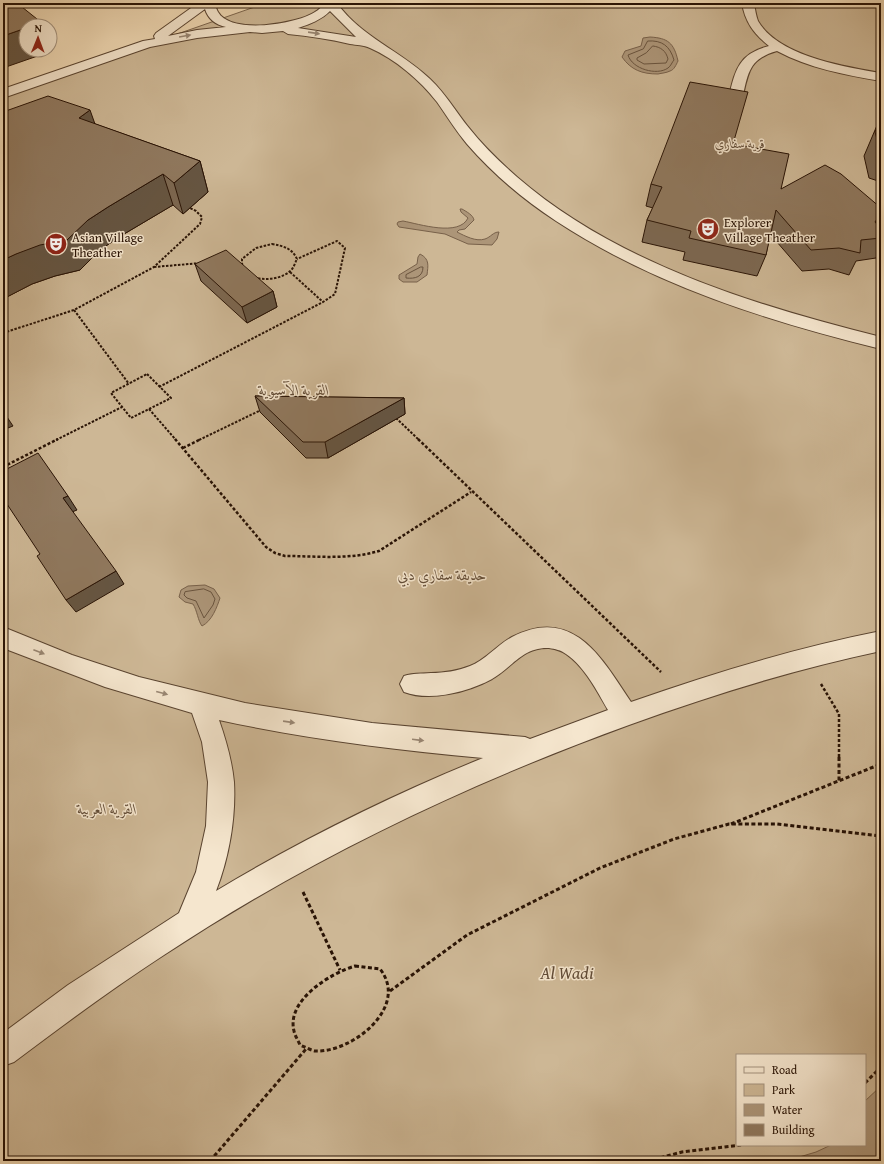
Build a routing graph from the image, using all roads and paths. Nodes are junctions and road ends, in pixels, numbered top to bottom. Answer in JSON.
{"nodes":[{"id":1,"x":205,"y":3,"type":"edge"},
{"id":2,"x":209,"y":3,"type":"edge"},
{"id":3,"x":331,"y":3,"type":"edge"},
{"id":4,"x":748,"y":3,"type":"edge"},
{"id":5,"x":247,"y":28,"type":"junction"},
{"id":6,"x":275,"y":29,"type":"junction"},
{"id":7,"x":147,"y":44,"type":"junction"},
{"id":8,"x":373,"y":45,"type":"junction"},
{"id":9,"x":780,"y":47,"type":"junction"},
{"id":10,"x":881,"y":77,"type":"edge"},
{"id":11,"x":3,"y":94,"type":"edge"},
{"id":12,"x":735,"y":100,"type":"edge"},
{"id":13,"x":184,"y":206,"type":"dead end"},
{"id":14,"x":298,"y":259,"type":"junction"},
{"id":15,"x":235,"y":260,"type":"edge"},
{"id":16,"x":242,"y":260,"type":"junction"},
{"id":17,"x":205,"y":262,"type":"edge"},
{"id":18,"x":154,"y":267,"type":"junction"},
{"id":19,"x":290,"y":272,"type":"junction"},
{"id":20,"x":323,"y":302,"type":"junction"},
{"id":21,"x":74,"y":310,"type":"junction"},
{"id":22,"x":3,"y":333,"type":"edge"},
{"id":23,"x":881,"y":342,"type":"edge"},
{"id":24,"x":129,"y":384,"type":"junction"},
{"id":25,"x":159,"y":387,"type":"junction"},
{"id":26,"x":122,"y":407,"type":"junction"},
{"id":27,"x":149,"y":409,"type":"junction"},
{"id":28,"x":264,"y":409,"type":"edge"},
{"id":29,"x":393,"y":415,"type":"edge"},
{"id":30,"x":183,"y":448,"type":"junction"},
{"id":31,"x":3,"y":467,"type":"edge"},
{"id":32,"x":471,"y":492,"type":"junction"},
{"id":33,"x":3,"y":637,"type":"edge"},
{"id":34,"x":881,"y":641,"type":"edge"},
{"id":35,"x":805,"y":658,"type":"junction"},
{"id":36,"x":412,"y":684,"type":"dead end"},
{"id":37,"x":684,"y":694,"type":"junction"},
{"id":38,"x":201,"y":704,"type":"junction"},
{"id":39,"x":625,"y":714,"type":"junction"},
{"id":40,"x":529,"y":750,"type":"junction"},
{"id":41,"x":881,"y":764,"type":"edge"},
{"id":42,"x":839,"y":781,"type":"junction"},
{"id":43,"x":729,"y":824,"type":"junction"},
{"id":44,"x":881,"y":836,"type":"edge"},
{"id":45,"x":289,"y":864,"type":"junction"},
{"id":46,"x":190,"y":921,"type":"junction"},
{"id":47,"x":340,"y":970,"type":"junction"},
{"id":48,"x":390,"y":991,"type":"junction"},
{"id":49,"x":306,"y":1049,"type":"junction"},
{"id":50,"x":3,"y":1052,"type":"edge"},
{"id":51,"x":881,"y":1067,"type":"edge"},
{"id":52,"x":866,"y":1082,"type":"edge"},
{"id":53,"x":736,"y":1145,"type":"edge"},
{"id":54,"x":210,"y":1161,"type":"edge"},
{"id":55,"x":648,"y":1161,"type":"edge"}],
"edges":[{"from":1,"to":7,"type":"street"},
{"from":2,"to":5,"type":"street"},
{"from":3,"to":6,"type":"street"},
{"from":3,"to":8,"type":"street"},
{"from":4,"to":9,"type":"street"},
{"from":5,"to":6,"type":"street"},
{"from":7,"to":5,"type":"street","one_way":true},
{"from":6,"to":8,"type":"street","one_way":true},
{"from":7,"to":11,"type":"street"},
{"from":8,"to":23,"type":"street"},
{"from":9,"to":10,"type":"street"},
{"from":9,"to":12,"type":"street"},
{"from":13,"to":18,"type":"path"},
{"from":14,"to":16,"type":"path"},
{"from":14,"to":19,"type":"path"},
{"from":14,"to":20,"type":"path"},
{"from":15,"to":16,"type":"path"},
{"from":16,"to":19,"type":"path"},
{"from":17,"to":18,"type":"path"},
{"from":18,"to":21,"type":"path"},
{"from":19,"to":20,"type":"path"},
{"from":20,"to":25,"type":"path"},
{"from":21,"to":22,"type":"path"},
{"from":21,"to":24,"type":"path"},
{"from":24,"to":25,"type":"path"},
{"from":24,"to":26,"type":"path"},
{"from":25,"to":27,"type":"path"},
{"from":26,"to":27,"type":"path"},
{"from":26,"to":31,"type":"path"},
{"from":27,"to":30,"type":"path"},
{"from":28,"to":30,"type":"path"},
{"from":29,"to":32,"type":"path"},
{"from":30,"to":32,"type":"path"},
{"from":32,"to":37,"type":"path"},
{"from":33,"to":38,"type":"street","one_way":true},
{"from":34,"to":35,"type":"street"},
{"from":35,"to":37,"type":"street"},
{"from":35,"to":42,"type":"path"},
{"from":36,"to":39,"type":"street"},
{"from":37,"to":39,"type":"street"},
{"from":38,"to":40,"type":"street","one_way":true},
{"from":38,"to":46,"type":"street"},
{"from":39,"to":40,"type":"street"},
{"from":40,"to":45,"type":"street"},
{"from":41,"to":42,"type":"path"},
{"from":42,"to":43,"type":"path"},
{"from":43,"to":44,"type":"path"},
{"from":43,"to":48,"type":"path"},
{"from":45,"to":46,"type":"street"},
{"from":45,"to":47,"type":"path"},
{"from":46,"to":50,"type":"street"},
{"from":47,"to":48,"type":"path"},
{"from":47,"to":49,"type":"path"},
{"from":48,"to":49,"type":"path"},
{"from":49,"to":54,"type":"path"},
{"from":51,"to":52,"type":"path"},
{"from":53,"to":55,"type":"path"}]}
